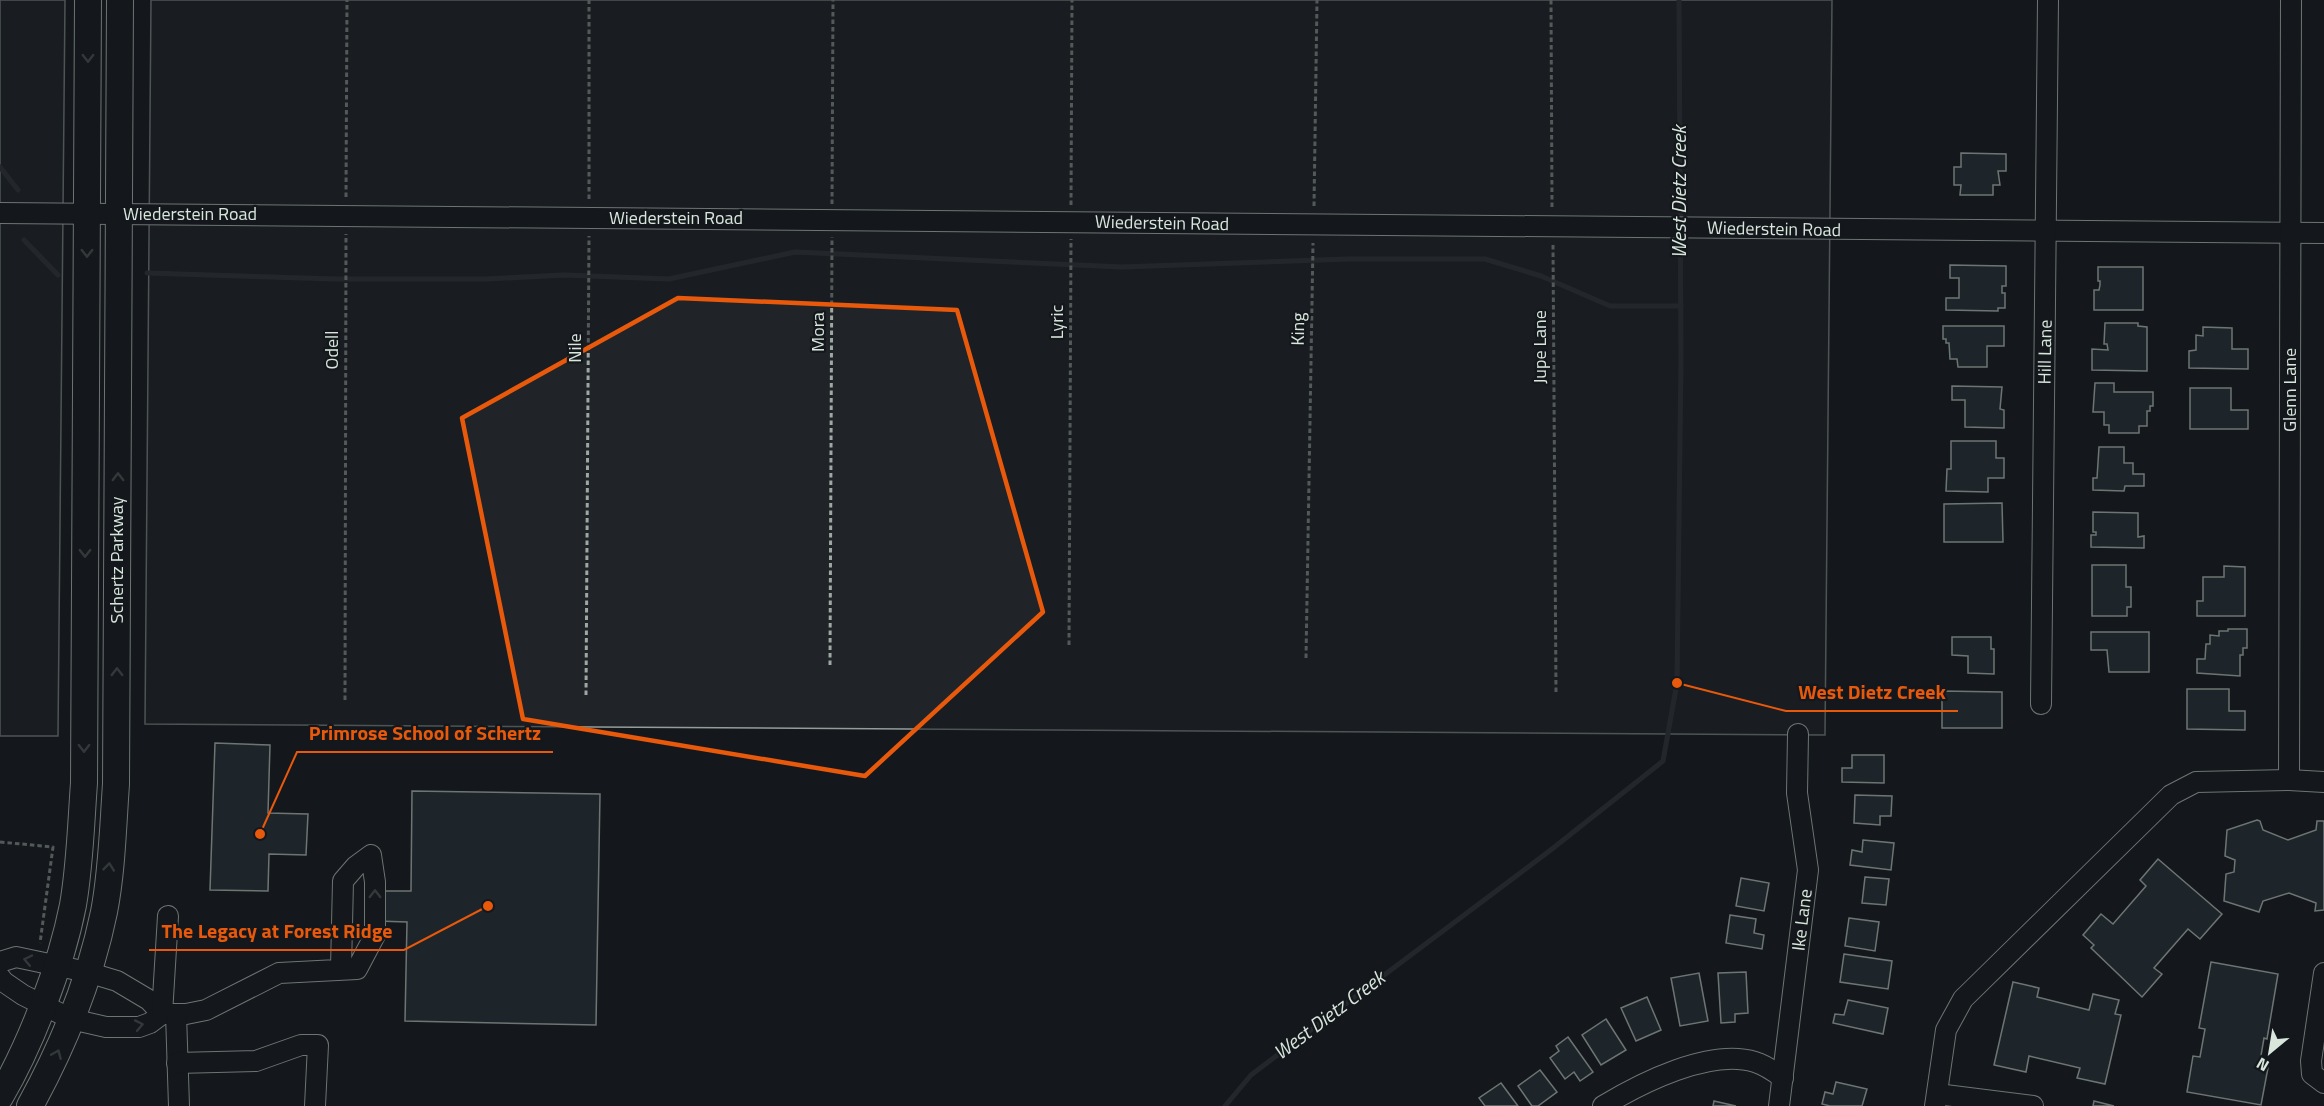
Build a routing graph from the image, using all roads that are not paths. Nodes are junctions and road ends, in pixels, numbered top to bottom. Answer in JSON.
{"nodes":[{"id":1,"x":88,"y":0,"type":"edge"},
{"id":2,"x":120,"y":0,"type":"edge"},
{"id":3,"x":2048,"y":0,"type":"edge"},
{"id":4,"x":2291,"y":0,"type":"edge"},
{"id":5,"x":0,"y":213,"type":"edge"},
{"id":6,"x":87,"y":213,"type":"junction"},
{"id":7,"x":119,"y":214,"type":"junction"},
{"id":8,"x":2046,"y":231,"type":"junction"},
{"id":9,"x":2290,"y":233,"type":"junction"},
{"id":10,"x":2324,"y":233,"type":"edge"},
{"id":11,"x":2041,"y":704,"type":"dead end"},
{"id":12,"x":1798,"y":734,"type":"dead end"},
{"id":13,"x":2289,"y":780,"type":"junction"},
{"id":14,"x":2324,"y":782,"type":"edge"},
{"id":15,"x":168,"y":916,"type":"dead end"},
{"id":16,"x":48,"y":958,"type":"junction"},
{"id":17,"x":0,"y":962,"type":"edge"},
{"id":18,"x":349,"y":969,"type":"junction"},
{"id":19,"x":87,"y":972,"type":"junction"},
{"id":20,"x":2324,"y":973,"type":"edge"},
{"id":21,"x":0,"y":977,"type":"edge"},
{"id":22,"x":42,"y":1005,"type":"junction"},
{"id":23,"x":169,"y":1014,"type":"junction"},
{"id":24,"x":71,"y":1020,"type":"junction"},
{"id":25,"x":177,"y":1063,"type":"junction"},
{"id":26,"x":1783,"y":1078,"type":"junction"},
{"id":27,"x":2324,"y":1083,"type":"edge"},
{"id":28,"x":0,"y":1097,"type":"edge"},
{"id":29,"x":1936,"y":1100,"type":"edge"},
{"id":30,"x":30,"y":1106,"type":"edge"},
{"id":31,"x":178,"y":1106,"type":"edge"},
{"id":32,"x":315,"y":1106,"type":"edge"},
{"id":33,"x":1603,"y":1106,"type":"edge"},
{"id":34,"x":1779,"y":1106,"type":"edge"},
{"id":35,"x":2033,"y":1106,"type":"edge"}],
"edges":[{"from":1,"to":6,"type":"main road","name":"Schertz Parkway","one_way":true},
{"from":2,"to":7,"type":"main road","name":"Schertz Parkway"},
{"from":3,"to":8,"type":"street","name":"Hill Lane"},
{"from":4,"to":9,"type":"street","name":"Glenn Lane"},
{"from":5,"to":6,"type":"street","name":"Wiederstein Road"},
{"from":6,"to":7,"type":"street","name":"Wiederstein Road"},
{"from":6,"to":16,"type":"main road","name":"Schertz Parkway","one_way":true},
{"from":7,"to":8,"type":"street","name":"Wiederstein Road"},
{"from":19,"to":7,"type":"main road","name":"Schertz Parkway","one_way":true},
{"from":8,"to":9,"type":"street","name":"Wiederstein Road"},
{"from":8,"to":11,"type":"street","name":"Hill Lane"},
{"from":9,"to":10,"type":"street","name":"Wiederstein Road"},
{"from":9,"to":13,"type":"street","name":"Glenn Lane"},
{"from":12,"to":26,"type":"street","name":"Ike Lane"},
{"from":13,"to":14,"type":"street"},
{"from":13,"to":29,"type":"street"},
{"from":15,"to":23,"type":"street"},
{"from":16,"to":17,"type":"street","one_way":true},
{"from":16,"to":19,"type":"street"},
{"from":16,"to":22,"type":"main road","name":"Schertz Parkway"},
{"from":18,"to":18,"type":"street","one_way":true},
{"from":18,"to":23,"type":"street"},
{"from":19,"to":23,"type":"street"},
{"from":19,"to":24,"type":"main road","name":"Schertz Parkway"},
{"from":20,"to":27,"type":"street"},
{"from":21,"to":22,"type":"street"},
{"from":22,"to":24,"type":"street"},
{"from":22,"to":28,"type":"main road","name":"Schertz Parkway"},
{"from":24,"to":23,"type":"street","one_way":true},
{"from":23,"to":25,"type":"street"},
{"from":30,"to":24,"type":"main road","name":"Schertz Parkway","one_way":true},
{"from":25,"to":31,"type":"street"},
{"from":25,"to":32,"type":"street"},
{"from":26,"to":33,"type":"street"},
{"from":26,"to":34,"type":"street","name":"Ike Lane"},
{"from":29,"to":35,"type":"street"}]}
